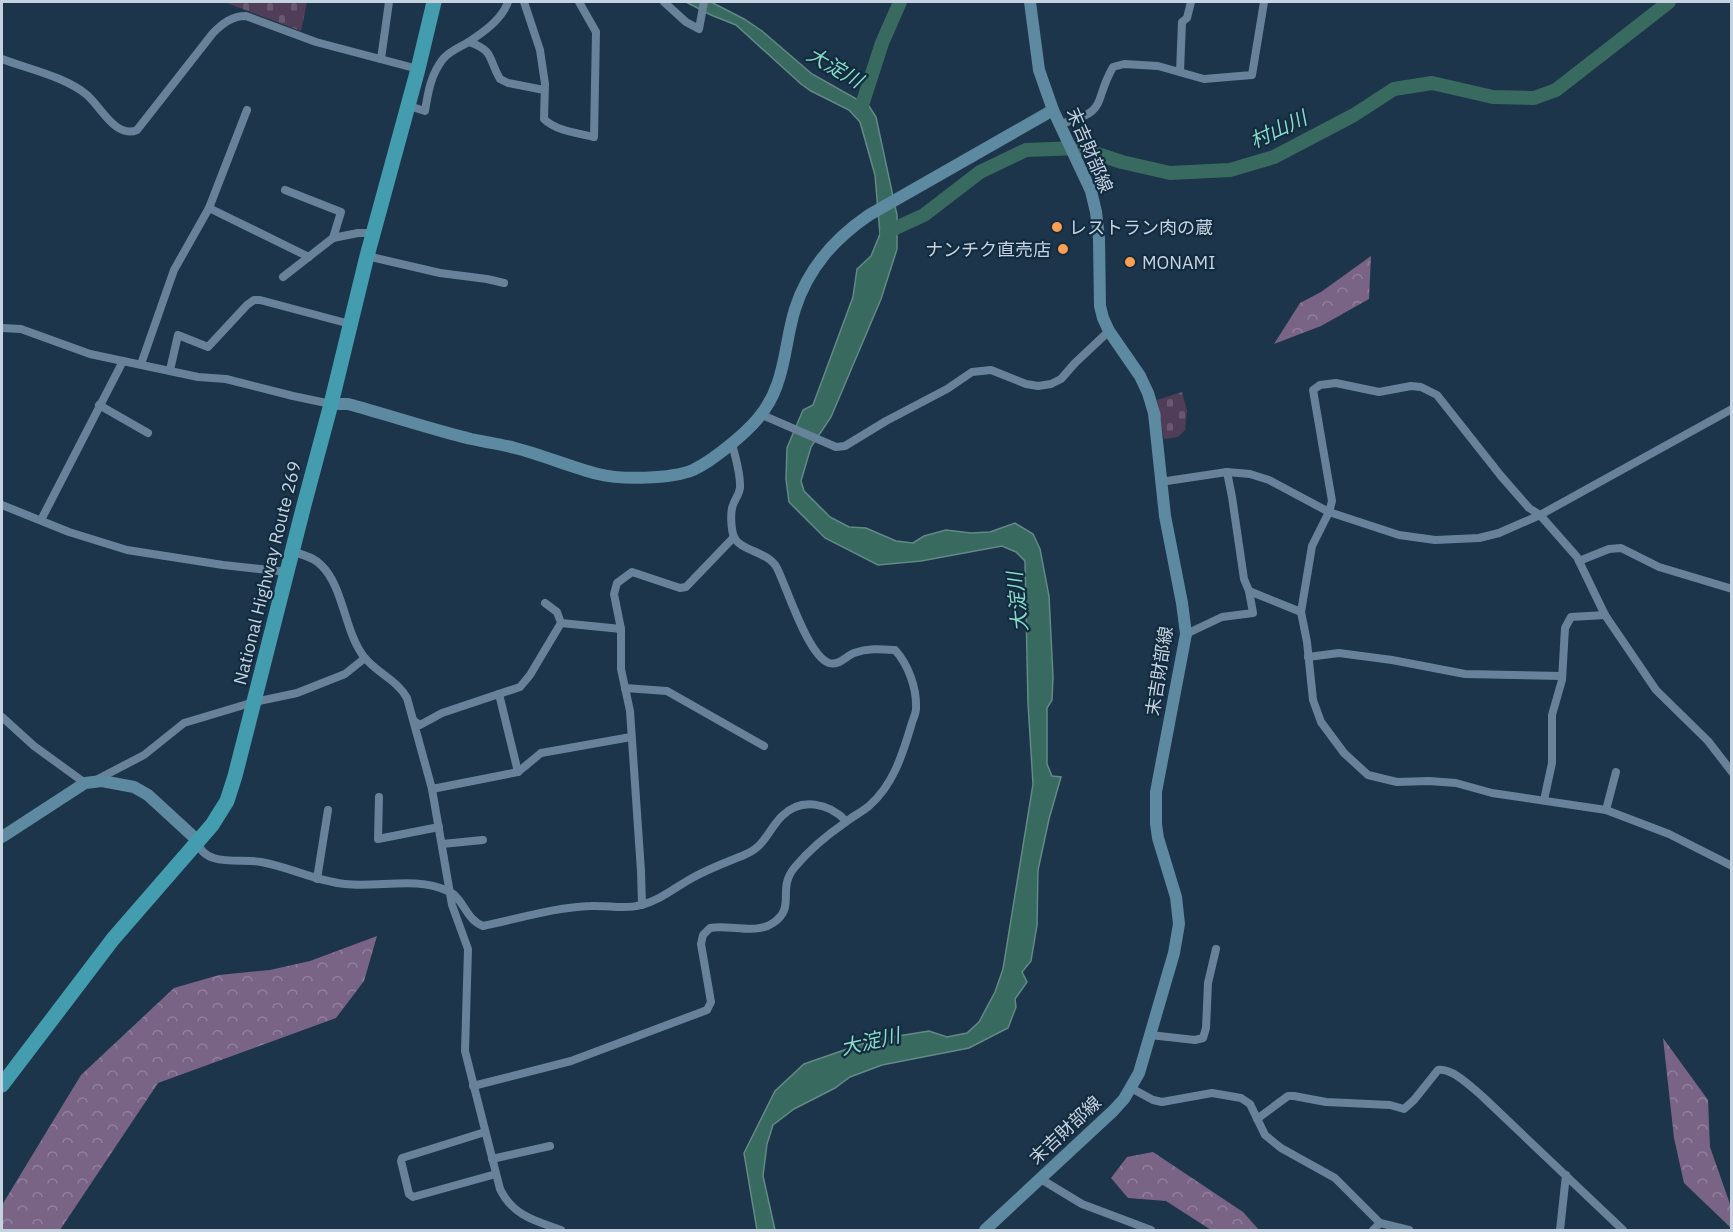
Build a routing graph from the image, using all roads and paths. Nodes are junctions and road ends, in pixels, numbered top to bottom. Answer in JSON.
{"nodes":[{"id":1,"x":389,"y":2,"type":"edge"},
{"id":2,"x":434,"y":2,"type":"edge"},
{"id":3,"x":508,"y":2,"type":"edge"},
{"id":4,"x":524,"y":2,"type":"edge"},
{"id":5,"x":579,"y":2,"type":"edge"},
{"id":6,"x":664,"y":2,"type":"edge"},
{"id":7,"x":704,"y":2,"type":"edge"},
{"id":8,"x":1030,"y":2,"type":"edge"},
{"id":9,"x":1191,"y":2,"type":"edge"},
{"id":10,"x":1264,"y":2,"type":"edge"},
{"id":11,"x":469,"y":42,"type":"junction"},
{"id":12,"x":2,"y":59,"type":"edge"},
{"id":13,"x":381,"y":59,"type":"junction"},
{"id":14,"x":418,"y":69,"type":"junction"},
{"id":15,"x":1180,"y":72,"type":"junction"},
{"id":16,"x":544,"y":90,"type":"junction"},
{"id":17,"x":406,"y":105,"type":"junction"},
{"id":18,"x":248,"y":110,"type":"dead end"},
{"id":19,"x":1053,"y":110,"type":"junction"},
{"id":20,"x":1060,"y":124,"type":"junction"},
{"id":21,"x":285,"y":190,"type":"dead end"},
{"id":22,"x":209,"y":208,"type":"junction"},
{"id":23,"x":373,"y":233,"type":"junction"},
{"id":24,"x":333,"y":238,"type":"junction"},
{"id":25,"x":367,"y":256,"type":"junction"},
{"id":26,"x":309,"y":257,"type":"junction"},
{"id":27,"x":283,"y":277,"type":"dead end"},
{"id":28,"x":504,"y":283,"type":"dead end"},
{"id":29,"x":350,"y":324,"type":"junction"},
{"id":30,"x":2,"y":328,"type":"edge"},
{"id":31,"x":1109,"y":331,"type":"junction"},
{"id":32,"x":123,"y":361,"type":"junction"},
{"id":33,"x":141,"y":364,"type":"junction"},
{"id":34,"x":170,"y":370,"type":"junction"},
{"id":35,"x":331,"y":404,"type":"junction"},
{"id":36,"x":99,"y":405,"type":"junction"},
{"id":37,"x":1731,"y":409,"type":"edge"},
{"id":38,"x":762,"y":415,"type":"junction"},
{"id":39,"x":148,"y":433,"type":"dead end"},
{"id":40,"x":732,"y":443,"type":"junction"},
{"id":41,"x":1227,"y":472,"type":"junction"},
{"id":42,"x":1160,"y":482,"type":"junction"},
{"id":43,"x":2,"y":504,"type":"edge"},
{"id":44,"x":1329,"y":512,"type":"junction"},
{"id":45,"x":1540,"y":515,"type":"junction"},
{"id":46,"x":41,"y":520,"type":"junction"},
{"id":47,"x":734,"y":537,"type":"junction"},
{"id":48,"x":292,"y":551,"type":"junction"},
{"id":49,"x":1579,"y":561,"type":"junction"},
{"id":50,"x":287,"y":572,"type":"junction"},
{"id":51,"x":1731,"y":589,"type":"edge"},
{"id":52,"x":1249,"y":591,"type":"junction"},
{"id":53,"x":545,"y":603,"type":"dead end"},
{"id":54,"x":1301,"y":612,"type":"junction"},
{"id":55,"x":1605,"y":615,"type":"junction"},
{"id":56,"x":561,"y":623,"type":"junction"},
{"id":57,"x":621,"y":629,"type":"junction"},
{"id":58,"x":1186,"y":634,"type":"junction"},
{"id":59,"x":1308,"y":657,"type":"junction"},
{"id":60,"x":365,"y":658,"type":"junction"},
{"id":61,"x":1562,"y":676,"type":"junction"},
{"id":62,"x":625,"y":687,"type":"junction"},
{"id":63,"x":499,"y":694,"type":"junction"},
{"id":64,"x":254,"y":702,"type":"junction"},
{"id":65,"x":2,"y":717,"type":"edge"},
{"id":66,"x":414,"y":721,"type":"junction"},
{"id":67,"x":631,"y":737,"type":"junction"},
{"id":68,"x":764,"y":746,"type":"dead end"},
{"id":69,"x":518,"y":772,"type":"junction"},
{"id":70,"x":1616,"y":772,"type":"dead end"},
{"id":71,"x":1731,"y":772,"type":"edge"},
{"id":72,"x":89,"y":782,"type":"junction"},
{"id":73,"x":432,"y":789,"type":"junction"},
{"id":74,"x":379,"y":797,"type":"dead end"},
{"id":75,"x":1544,"y":800,"type":"junction"},
{"id":76,"x":328,"y":810,"type":"dead end"},
{"id":77,"x":1606,"y":810,"type":"junction"},
{"id":78,"x":846,"y":821,"type":"junction"},
{"id":79,"x":439,"y":827,"type":"junction"},
{"id":80,"x":2,"y":837,"type":"edge"},
{"id":81,"x":197,"y":840,"type":"junction"},
{"id":82,"x":483,"y":840,"type":"dead end"},
{"id":83,"x":442,"y":844,"type":"junction"},
{"id":84,"x":1731,"y":866,"type":"edge"},
{"id":85,"x":317,"y":879,"type":"junction"},
{"id":86,"x":451,"y":892,"type":"junction"},
{"id":87,"x":642,"y":905,"type":"junction"},
{"id":88,"x":1216,"y":949,"type":"dead end"},
{"id":89,"x":1150,"y":1035,"type":"junction"},
{"id":90,"x":2,"y":1086,"type":"edge"},
{"id":91,"x":473,"y":1086,"type":"junction"},
{"id":92,"x":1131,"y":1088,"type":"junction"},
{"id":93,"x":1257,"y":1119,"type":"junction"},
{"id":94,"x":485,"y":1132,"type":"junction"},
{"id":95,"x":550,"y":1146,"type":"dead end"},
{"id":96,"x":492,"y":1159,"type":"junction"},
{"id":97,"x":496,"y":1174,"type":"junction"},
{"id":98,"x":1566,"y":1175,"type":"junction"},
{"id":99,"x":1039,"y":1178,"type":"junction"},
{"id":100,"x":1380,"y":1223,"type":"junction"},
{"id":101,"x":561,"y":1230,"type":"edge"},
{"id":102,"x":985,"y":1230,"type":"edge"},
{"id":103,"x":1151,"y":1230,"type":"edge"},
{"id":104,"x":1373,"y":1230,"type":"edge"},
{"id":105,"x":1409,"y":1230,"type":"edge"},
{"id":106,"x":1560,"y":1230,"type":"edge"},
{"id":107,"x":1623,"y":1230,"type":"edge"}],
"edges":[{"from":1,"to":13,"type":"street"},
{"from":2,"to":14,"type":"highway","name":"National Highway Route 269"},
{"from":3,"to":11,"type":"street"},
{"from":4,"to":16,"type":"street"},
{"from":5,"to":16,"type":"street"},
{"from":6,"to":7,"type":"street"},
{"from":8,"to":19,"type":"main road","name":"末吉財部線"},
{"from":9,"to":15,"type":"street"},
{"from":10,"to":15,"type":"street"},
{"from":11,"to":16,"type":"street"},
{"from":11,"to":17,"type":"street"},
{"from":12,"to":13,"type":"street"},
{"from":13,"to":14,"type":"street"},
{"from":14,"to":17,"type":"highway","name":"National Highway Route 269"},
{"from":15,"to":20,"type":"street"},
{"from":17,"to":23,"type":"highway","name":"National Highway Route 269"},
{"from":18,"to":22,"type":"street"},
{"from":19,"to":20,"type":"main road","name":"末吉財部線"},
{"from":19,"to":38,"type":"main road"},
{"from":20,"to":31,"type":"main road","name":"末吉財部線"},
{"from":21,"to":24,"type":"street"},
{"from":22,"to":26,"type":"street"},
{"from":22,"to":33,"type":"street"},
{"from":23,"to":24,"type":"street"},
{"from":23,"to":25,"type":"highway","name":"National Highway Route 269"},
{"from":24,"to":26,"type":"street"},
{"from":25,"to":28,"type":"street"},
{"from":25,"to":29,"type":"highway","name":"National Highway Route 269"},
{"from":26,"to":27,"type":"street"},
{"from":29,"to":34,"type":"street"},
{"from":29,"to":35,"type":"highway","name":"National Highway Route 269"},
{"from":30,"to":32,"type":"street"},
{"from":31,"to":38,"type":"street"},
{"from":31,"to":42,"type":"main road","name":"末吉財部線"},
{"from":32,"to":33,"type":"street"},
{"from":32,"to":36,"type":"street"},
{"from":33,"to":34,"type":"street"},
{"from":34,"to":35,"type":"street"},
{"from":35,"to":40,"type":"main road"},
{"from":35,"to":48,"type":"highway","name":"National Highway Route 269"},
{"from":36,"to":39,"type":"street"},
{"from":36,"to":46,"type":"street"},
{"from":37,"to":45,"type":"street"},
{"from":38,"to":40,"type":"main road"},
{"from":40,"to":47,"type":"street"},
{"from":41,"to":42,"type":"street"},
{"from":41,"to":44,"type":"street"},
{"from":41,"to":52,"type":"street"},
{"from":42,"to":58,"type":"main road","name":"末吉財部線"},
{"from":43,"to":46,"type":"street"},
{"from":44,"to":45,"type":"street"},
{"from":44,"to":45,"type":"street"},
{"from":44,"to":54,"type":"street"},
{"from":45,"to":49,"type":"street"},
{"from":46,"to":50,"type":"street"},
{"from":47,"to":57,"type":"street"},
{"from":47,"to":78,"type":"street"},
{"from":48,"to":50,"type":"highway","name":"National Highway Route 269"},
{"from":48,"to":60,"type":"street"},
{"from":49,"to":51,"type":"street"},
{"from":49,"to":55,"type":"street"},
{"from":50,"to":64,"type":"highway","name":"National Highway Route 269"},
{"from":52,"to":54,"type":"street"},
{"from":52,"to":58,"type":"street"},
{"from":53,"to":56,"type":"street"},
{"from":54,"to":59,"type":"street"},
{"from":55,"to":61,"type":"street"},
{"from":55,"to":71,"type":"street"},
{"from":56,"to":57,"type":"street"},
{"from":56,"to":63,"type":"street"},
{"from":57,"to":62,"type":"street"},
{"from":58,"to":89,"type":"main road","name":"末吉財部線"},
{"from":59,"to":61,"type":"street"},
{"from":59,"to":75,"type":"street"},
{"from":60,"to":64,"type":"street"},
{"from":60,"to":66,"type":"street"},
{"from":61,"to":75,"type":"street"},
{"from":62,"to":67,"type":"street"},
{"from":62,"to":68,"type":"street"},
{"from":63,"to":66,"type":"street"},
{"from":63,"to":69,"type":"street"},
{"from":64,"to":72,"type":"street"},
{"from":64,"to":81,"type":"highway","name":"National Highway Route 269"},
{"from":65,"to":72,"type":"street"},
{"from":66,"to":73,"type":"street"},
{"from":67,"to":69,"type":"street"},
{"from":67,"to":87,"type":"street"},
{"from":69,"to":73,"type":"street"},
{"from":70,"to":77,"type":"street"},
{"from":72,"to":80,"type":"main road"},
{"from":72,"to":81,"type":"main road"},
{"from":73,"to":79,"type":"street"},
{"from":74,"to":79,"type":"street"},
{"from":75,"to":77,"type":"street"},
{"from":76,"to":85,"type":"street"},
{"from":77,"to":84,"type":"street"},
{"from":78,"to":87,"type":"street"},
{"from":78,"to":91,"type":"street"},
{"from":79,"to":83,"type":"street"},
{"from":81,"to":85,"type":"street"},
{"from":81,"to":90,"type":"highway","name":"National Highway Route 269"},
{"from":82,"to":83,"type":"street"},
{"from":83,"to":86,"type":"street"},
{"from":85,"to":86,"type":"street"},
{"from":86,"to":87,"type":"street"},
{"from":86,"to":91,"type":"street"},
{"from":88,"to":89,"type":"street"},
{"from":89,"to":92,"type":"main road","name":"末吉財部線"},
{"from":91,"to":94,"type":"street"},
{"from":92,"to":93,"type":"street"},
{"from":92,"to":99,"type":"main road","name":"末吉財部線"},
{"from":93,"to":98,"type":"street"},
{"from":93,"to":100,"type":"street"},
{"from":94,"to":96,"type":"street"},
{"from":94,"to":97,"type":"street"},
{"from":95,"to":96,"type":"street"},
{"from":96,"to":97,"type":"street"},
{"from":97,"to":101,"type":"street"},
{"from":98,"to":106,"type":"street"},
{"from":98,"to":107,"type":"street"},
{"from":99,"to":102,"type":"main road","name":"末吉財部線"},
{"from":99,"to":103,"type":"street"},
{"from":100,"to":104,"type":"street"},
{"from":100,"to":105,"type":"street"}]}
